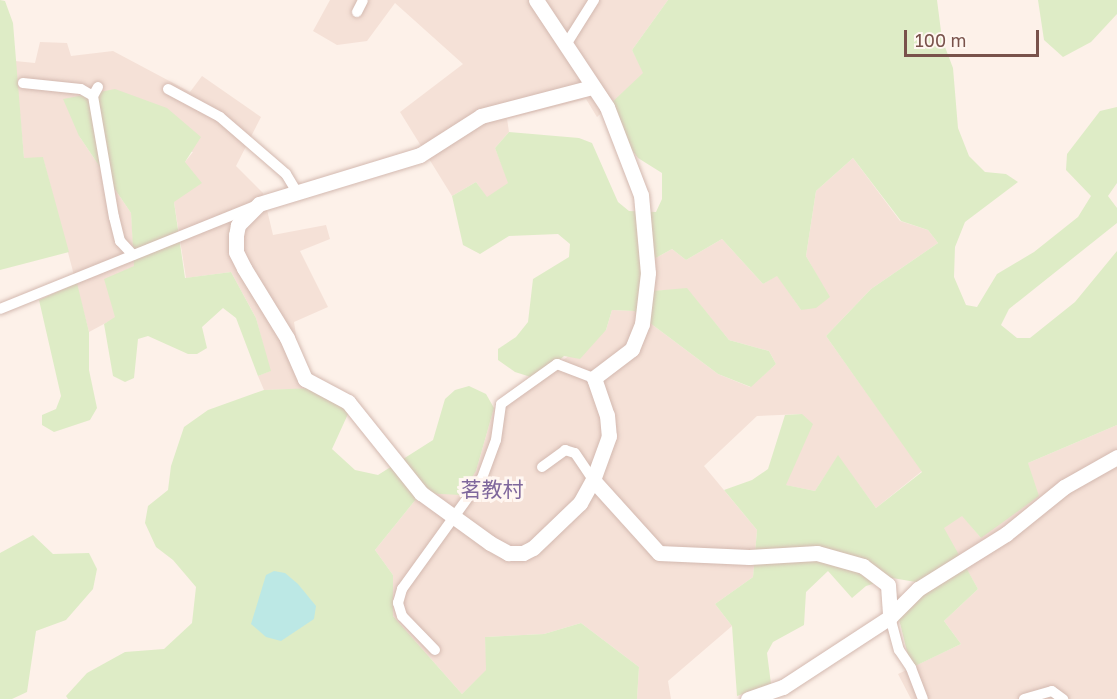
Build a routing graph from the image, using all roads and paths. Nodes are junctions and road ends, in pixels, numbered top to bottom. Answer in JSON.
{"nodes":[{"id":1,"x":363,"y":0,"type":"edge"},
{"id":2,"x":536,"y":0,"type":"edge"},
{"id":3,"x":594,"y":0,"type":"edge"},
{"id":4,"x":357,"y":12,"type":"dead end"},
{"id":5,"x":567,"y":43,"type":"junction"},
{"id":6,"x":23,"y":83,"type":"dead end"},
{"id":7,"x":592,"y":87,"type":"junction"},
{"id":8,"x":168,"y":89,"type":"dead end"},
{"id":9,"x":297,"y":192,"type":"junction"},
{"id":10,"x":259,"y":204,"type":"junction"},
{"id":11,"x":133,"y":255,"type":"junction"},
{"id":12,"x":0,"y":309,"type":"edge"},
{"id":13,"x":594,"y":378,"type":"junction"},
{"id":14,"x":1117,"y":457,"type":"edge"},
{"id":15,"x":542,"y":467,"type":"dead end"},
{"id":16,"x":593,"y":480,"type":"junction"},
{"id":17,"x":457,"y":516,"type":"junction"},
{"id":18,"x":888,"y":585,"type":"junction"},
{"id":19,"x":913,"y":594,"type":"junction"},
{"id":20,"x":890,"y":617,"type":"junction"},
{"id":21,"x":435,"y":650,"type":"dead end"},
{"id":22,"x":748,"y":699,"type":"edge"},
{"id":23,"x":923,"y":699,"type":"edge"},
{"id":24,"x":1024,"y":699,"type":"edge"},
{"id":25,"x":1063,"y":699,"type":"edge"}],
"edges":[{"from":1,"to":4,"type":"street"},
{"from":2,"to":5,"type":"street"},
{"from":3,"to":5,"type":"street"},
{"from":5,"to":7,"type":"street"},
{"from":6,"to":11,"type":"street"},
{"from":7,"to":9,"type":"street"},
{"from":7,"to":13,"type":"street"},
{"from":8,"to":9,"type":"street"},
{"from":9,"to":10,"type":"street"},
{"from":10,"to":11,"type":"street"},
{"from":10,"to":17,"type":"street"},
{"from":11,"to":12,"type":"street"},
{"from":13,"to":16,"type":"street"},
{"from":13,"to":17,"type":"street"},
{"from":14,"to":19,"type":"street"},
{"from":15,"to":16,"type":"street"},
{"from":16,"to":17,"type":"street"},
{"from":16,"to":18,"type":"street"},
{"from":17,"to":21,"type":"street"},
{"from":18,"to":19,"type":"street"},
{"from":18,"to":20,"type":"street"},
{"from":19,"to":20,"type":"street"},
{"from":20,"to":22,"type":"street"},
{"from":20,"to":23,"type":"street"},
{"from":24,"to":25,"type":"street"}]}
